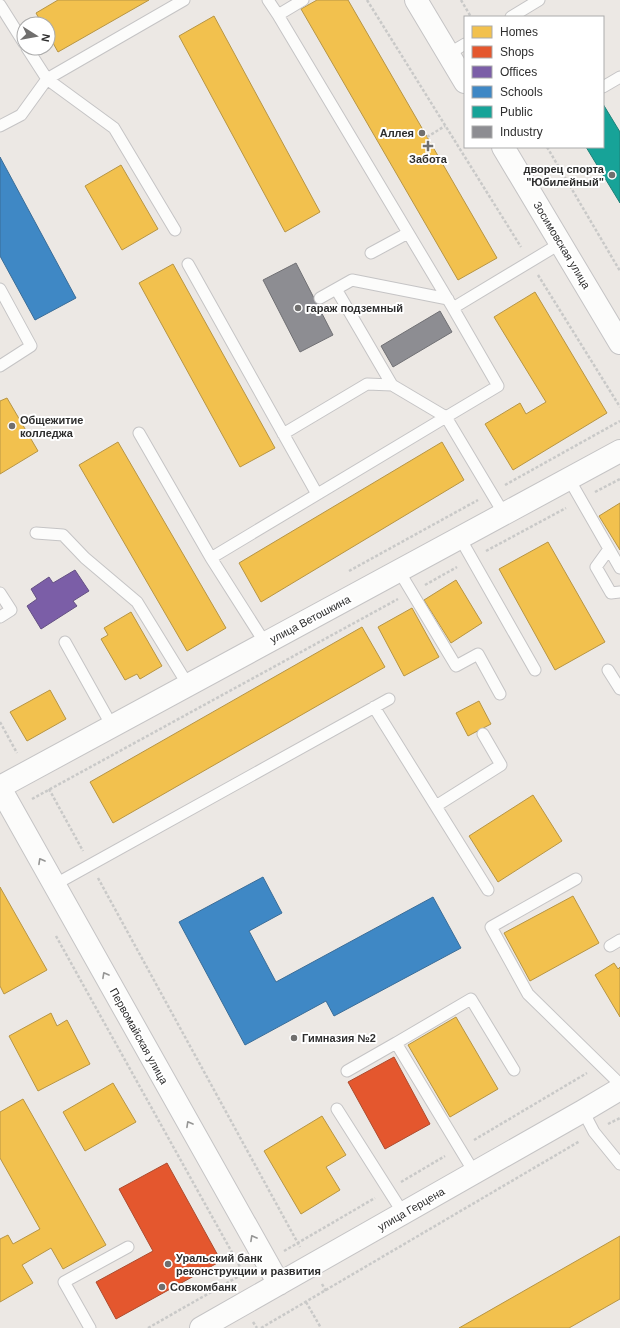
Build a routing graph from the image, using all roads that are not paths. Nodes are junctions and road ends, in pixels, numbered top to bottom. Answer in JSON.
{"nodes":[{"id":1,"x":184,"y":0,"type":"edge"},
{"id":2,"x":268,"y":0,"type":"edge"},
{"id":3,"x":303,"y":0,"type":"edge"},
{"id":4,"x":416,"y":0,"type":"edge"},
{"id":5,"x":540,"y":0,"type":"edge"},
{"id":6,"x":0,"y":5,"type":"edge"},
{"id":7,"x":278,"y":15,"type":"junction"},
{"id":8,"x":513,"y":16,"type":"edge"},
{"id":9,"x":16,"y":30,"type":"edge"},
{"id":10,"x":457,"y":49,"type":"edge"},
{"id":11,"x":32,"y":56,"type":"edge"},
{"id":12,"x":620,"y":77,"type":"edge"},
{"id":13,"x":464,"y":78,"type":"edge"},
{"id":14,"x":47,"y":79,"type":"junction"},
{"id":15,"x":604,"y":86,"type":"edge"},
{"id":16,"x":0,"y":126,"type":"edge"},
{"id":17,"x":504,"y":148,"type":"edge"},
{"id":18,"x":175,"y":230,"type":"dead end"},
{"id":19,"x":408,"y":233,"type":"junction"},
{"id":20,"x":561,"y":243,"type":"junction"},
{"id":21,"x":371,"y":253,"type":"dead end"},
{"id":22,"x":188,"y":264,"type":"dead end"},
{"id":23,"x":0,"y":289,"type":"edge"},
{"id":24,"x":336,"y":289,"type":"junction"},
{"id":25,"x":320,"y":298,"type":"dead end"},
{"id":26,"x":450,"y":304,"type":"junction"},
{"id":27,"x":620,"y":343,"type":"edge"},
{"id":28,"x":0,"y":366,"type":"edge"},
{"id":29,"x":392,"y":385,"type":"junction"},
{"id":30,"x":446,"y":417,"type":"junction"},
{"id":31,"x":139,"y":434,"type":"dead end"},
{"id":32,"x":283,"y":434,"type":"junction"},
{"id":33,"x":620,"y":451,"type":"edge"},
{"id":34,"x":569,"y":479,"type":"junction"},
{"id":35,"x":317,"y":494,"type":"junction"},
{"id":36,"x":504,"y":514,"type":"junction"},
{"id":37,"x":36,"y":533,"type":"dead end"},
{"id":38,"x":460,"y":538,"type":"junction"},
{"id":39,"x":609,"y":549,"type":"junction"},
{"id":40,"x":211,"y":558,"type":"junction"},
{"id":41,"x":620,"y":568,"type":"edge"},
{"id":42,"x":399,"y":571,"type":"junction"},
{"id":43,"x":620,"y":592,"type":"edge"},
{"id":44,"x":0,"y":593,"type":"edge"},
{"id":45,"x":0,"y":617,"type":"edge"},
{"id":46,"x":65,"y":642,"type":"dead end"},
{"id":47,"x":265,"y":643,"type":"junction"},
{"id":48,"x":535,"y":670,"type":"dead end"},
{"id":49,"x":608,"y":670,"type":"dead end"},
{"id":50,"x":188,"y":685,"type":"junction"},
{"id":51,"x":620,"y":689,"type":"edge"},
{"id":52,"x":500,"y":694,"type":"dead end"},
{"id":53,"x":389,"y":699,"type":"dead end"},
{"id":54,"x":374,"y":707,"type":"junction"},
{"id":55,"x":112,"y":726,"type":"junction"},
{"id":56,"x":483,"y":734,"type":"dead end"},
{"id":57,"x":0,"y":788,"type":"edge"},
{"id":58,"x":436,"y":806,"type":"junction"},
{"id":59,"x":576,"y":879,"type":"dead end"},
{"id":60,"x":54,"y":885,"type":"junction"},
{"id":61,"x":488,"y":890,"type":"dead end"},
{"id":62,"x":396,"y":1044,"type":"junction"},
{"id":63,"x":514,"y":1070,"type":"dead end"},
{"id":64,"x":347,"y":1071,"type":"dead end"},
{"id":65,"x":620,"y":1084,"type":"edge"},
{"id":66,"x":620,"y":1088,"type":"edge"},
{"id":67,"x":337,"y":1109,"type":"dead end"},
{"id":68,"x":583,"y":1111,"type":"junction"},
{"id":69,"x":620,"y":1164,"type":"edge"},
{"id":70,"x":474,"y":1172,"type":"junction"},
{"id":71,"x":403,"y":1213,"type":"junction"},
{"id":72,"x":128,"y":1247,"type":"dead end"},
{"id":73,"x":279,"y":1284,"type":"junction"},
{"id":74,"x":90,"y":1328,"type":"edge"},
{"id":75,"x":201,"y":1328,"type":"edge"}],
"edges":[{"from":1,"to":14,"type":"lane"},
{"from":2,"to":7,"type":"lane"},
{"from":3,"to":7,"type":"lane"},
{"from":4,"to":10,"type":"street"},
{"from":5,"to":8,"type":"lane"},
{"from":6,"to":9,"type":"lane"},
{"from":7,"to":19,"type":"lane"},
{"from":10,"to":13,"type":"street"},
{"from":11,"to":14,"type":"lane"},
{"from":12,"to":15,"type":"lane"},
{"from":14,"to":16,"type":"lane"},
{"from":14,"to":18,"type":"lane"},
{"from":17,"to":20,"type":"street","name":"Зосимовская улица"},
{"from":19,"to":21,"type":"lane"},
{"from":19,"to":26,"type":"lane"},
{"from":20,"to":26,"type":"lane"},
{"from":20,"to":27,"type":"street","name":"Зосимовская улица"},
{"from":22,"to":32,"type":"lane"},
{"from":23,"to":28,"type":"lane"},
{"from":24,"to":25,"type":"lane"},
{"from":24,"to":26,"type":"lane"},
{"from":24,"to":29,"type":"lane"},
{"from":26,"to":30,"type":"lane"},
{"from":29,"to":30,"type":"lane"},
{"from":29,"to":32,"type":"lane"},
{"from":30,"to":35,"type":"lane"},
{"from":30,"to":36,"type":"lane"},
{"from":31,"to":40,"type":"lane"},
{"from":32,"to":35,"type":"lane"},
{"from":33,"to":34,"type":"street","name":"улица Ветошкина"},
{"from":34,"to":36,"type":"street","name":"улица Ветошкина"},
{"from":34,"to":39,"type":"lane"},
{"from":35,"to":40,"type":"lane"},
{"from":36,"to":38,"type":"street","name":"улица Ветошкина"},
{"from":37,"to":50,"type":"lane"},
{"from":38,"to":42,"type":"street","name":"улица Ветошкина"},
{"from":38,"to":48,"type":"lane"},
{"from":39,"to":41,"type":"lane"},
{"from":39,"to":43,"type":"lane"},
{"from":40,"to":47,"type":"lane"},
{"from":42,"to":47,"type":"street","name":"улица Ветошкина"},
{"from":42,"to":52,"type":"lane"},
{"from":44,"to":45,"type":"lane"},
{"from":46,"to":55,"type":"lane"},
{"from":47,"to":50,"type":"street","name":"улица Ветошкина"},
{"from":49,"to":51,"type":"lane"},
{"from":50,"to":55,"type":"street","name":"улица Ветошкина"},
{"from":53,"to":54,"type":"lane"},
{"from":54,"to":58,"type":"lane"},
{"from":54,"to":60,"type":"lane"},
{"from":55,"to":57,"type":"street","name":"улица Ветошкина"},
{"from":56,"to":58,"type":"lane"},
{"from":60,"to":57,"type":"street","name":"Первомайская улица","one_way":true},
{"from":58,"to":61,"type":"lane"},
{"from":59,"to":65,"type":"lane"},
{"from":73,"to":60,"type":"street","name":"Первомайская улица","one_way":true},
{"from":62,"to":63,"type":"lane"},
{"from":62,"to":64,"type":"lane"},
{"from":62,"to":70,"type":"lane"},
{"from":66,"to":68,"type":"street","name":"улица Герцена"},
{"from":67,"to":71,"type":"lane"},
{"from":68,"to":69,"type":"lane"},
{"from":68,"to":70,"type":"street","name":"улица Герцена"},
{"from":70,"to":71,"type":"street","name":"улица Герцена"},
{"from":71,"to":73,"type":"street","name":"улица Герцена"},
{"from":72,"to":74,"type":"lane"},
{"from":73,"to":75,"type":"street","name":"улица Герцена"}]}
